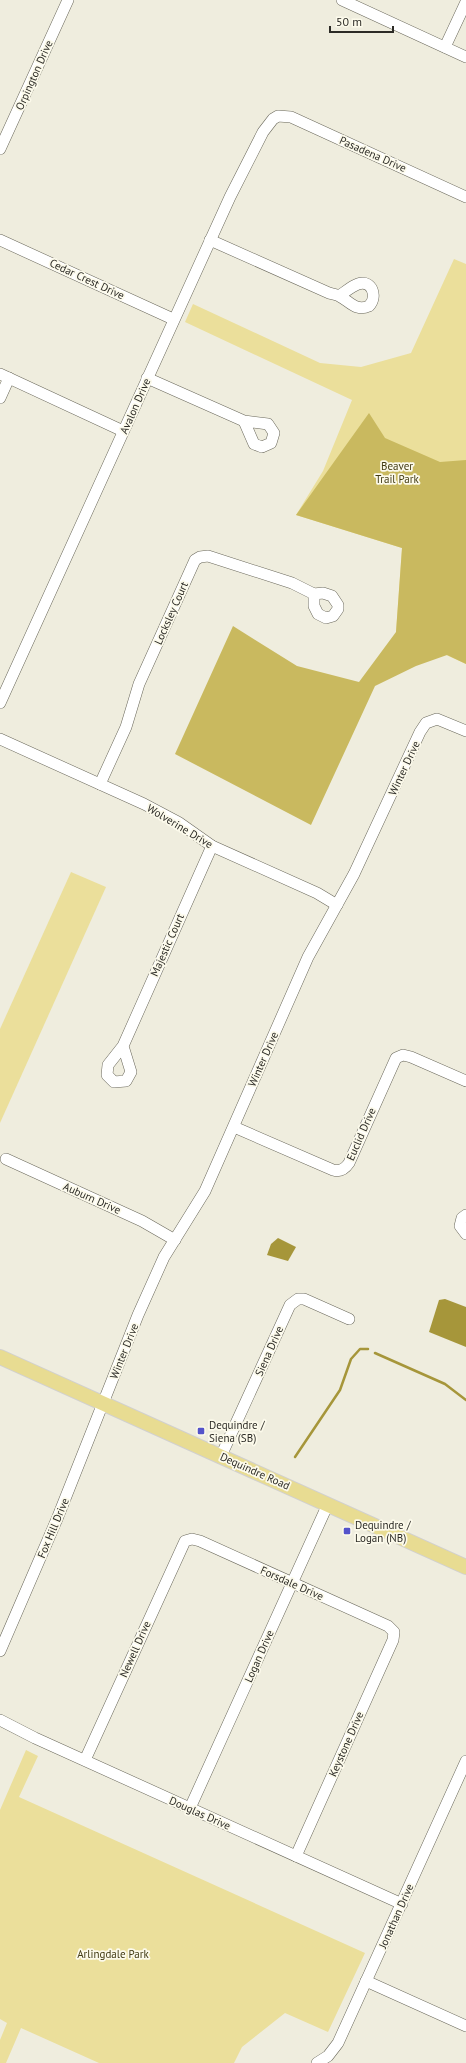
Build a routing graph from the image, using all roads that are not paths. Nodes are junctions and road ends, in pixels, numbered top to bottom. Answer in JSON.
{"nodes":[{"id":1,"x":68,"y":0,"type":"edge"},
{"id":2,"x":342,"y":0,"type":"edge"},
{"id":3,"x":466,"y":2,"type":"edge"},
{"id":4,"x":445,"y":47,"type":"junction"},
{"id":5,"x":466,"y":57,"type":"edge"},
{"id":6,"x":278,"y":116,"type":"joint"},
{"id":7,"x":0,"y":149,"type":"edge"},
{"id":8,"x":466,"y":197,"type":"edge"},
{"id":9,"x":0,"y":240,"type":"edge"},
{"id":10,"x":210,"y":240,"type":"junction"},
{"id":11,"x":339,"y":296,"type":"dead end"},
{"id":12,"x":173,"y":319,"type":"junction"},
{"id":13,"x":5,"y":376,"type":"edge"},
{"id":14,"x":147,"y":378,"type":"junction"},
{"id":15,"x":0,"y":398,"type":"edge"},
{"id":16,"x":244,"y":421,"type":"dead end"},
{"id":17,"x":123,"y":431,"type":"junction"},
{"id":18,"x":314,"y":594,"type":"dead end"},
{"id":19,"x":0,"y":703,"type":"edge"},
{"id":20,"x":466,"y":731,"type":"edge"},
{"id":21,"x":0,"y":739,"type":"edge"},
{"id":22,"x":100,"y":784,"type":"junction"},
{"id":23,"x":212,"y":846,"type":"junction"},
{"id":24,"x":337,"y":905,"type":"junction"},
{"id":25,"x":123,"y":1046,"type":"dead end"},
{"id":26,"x":466,"y":1081,"type":"edge"},
{"id":27,"x":234,"y":1127,"type":"junction"},
{"id":28,"x":6,"y":1159,"type":"dead end"},
{"id":29,"x":466,"y":1215,"type":"edge"},
{"id":30,"x":466,"y":1234,"type":"edge"},
{"id":31,"x":175,"y":1240,"type":"junction"},
{"id":32,"x":349,"y":1319,"type":"dead end"},
{"id":33,"x":0,"y":1356,"type":"edge"},
{"id":34,"x":103,"y":1403,"type":"junction"},
{"id":35,"x":221,"y":1456,"type":"junction"},
{"id":36,"x":328,"y":1504,"type":"junction"},
{"id":37,"x":188,"y":1540,"type":"joint"},
{"id":38,"x":466,"y":1567,"type":"edge"},
{"id":39,"x":292,"y":1583,"type":"junction"},
{"id":40,"x":394,"y":1632,"type":"joint"},
{"id":41,"x":0,"y":1651,"type":"edge"},
{"id":42,"x":0,"y":1720,"type":"edge"},
{"id":43,"x":85,"y":1760,"type":"junction"},
{"id":44,"x":466,"y":1761,"type":"edge"},
{"id":45,"x":190,"y":1808,"type":"junction"},
{"id":46,"x":296,"y":1856,"type":"junction"},
{"id":47,"x":402,"y":1904,"type":"junction"},
{"id":48,"x":366,"y":1981,"type":"junction"},
{"id":49,"x":466,"y":2026,"type":"edge"},
{"id":50,"x":317,"y":2063,"type":"edge"}],
"edges":[{"from":1,"to":7,"type":"street","name":"Orpington Drive"},
{"from":2,"to":4,"type":"street"},
{"from":3,"to":4,"type":"street"},
{"from":4,"to":5,"type":"street"},
{"from":6,"to":8,"type":"street","name":"Pasadena Drive"},
{"from":6,"to":10,"type":"street","name":"Avalon Drive"},
{"from":9,"to":12,"type":"street","name":"Cedar Crest Drive"},
{"from":10,"to":11,"type":"street"},
{"from":10,"to":12,"type":"street","name":"Avalon Drive"},
{"from":12,"to":14,"type":"street","name":"Avalon Drive"},
{"from":13,"to":15,"type":"street"},
{"from":13,"to":17,"type":"street"},
{"from":14,"to":16,"type":"street"},
{"from":14,"to":17,"type":"street","name":"Avalon Drive"},
{"from":17,"to":19,"type":"street","name":"Avalon Drive"},
{"from":18,"to":22,"type":"street","name":"Locksley Court"},
{"from":20,"to":24,"type":"street","name":"Winter Drive"},
{"from":21,"to":22,"type":"street","name":"Wolverine Drive"},
{"from":22,"to":23,"type":"street","name":"Wolverine Drive"},
{"from":23,"to":24,"type":"street","name":"Wolverine Drive"},
{"from":23,"to":25,"type":"street","name":"Majestic Court"},
{"from":24,"to":27,"type":"street","name":"Winter Drive"},
{"from":26,"to":27,"type":"street","name":"Euclid Drive"},
{"from":27,"to":31,"type":"street","name":"Winter Drive"},
{"from":28,"to":31,"type":"street","name":"Auburn Drive"},
{"from":29,"to":30,"type":"street"},
{"from":31,"to":34,"type":"street","name":"Winter Drive"},
{"from":32,"to":35,"type":"street","name":"Siena Drive"},
{"from":33,"to":34,"type":"main road","name":"Dequindre Road"},
{"from":34,"to":35,"type":"main road","name":"Dequindre Road"},
{"from":34,"to":41,"type":"street","name":"Fox Hill Drive"},
{"from":35,"to":36,"type":"main road","name":"Dequindre Road"},
{"from":36,"to":38,"type":"main road","name":"Dequindre Road"},
{"from":36,"to":39,"type":"street","name":"Logan Drive"},
{"from":37,"to":39,"type":"street","name":"Forsdale Drive"},
{"from":37,"to":43,"type":"street","name":"Newell Drive"},
{"from":39,"to":40,"type":"street","name":"Forsdale Drive"},
{"from":39,"to":45,"type":"street","name":"Logan Drive"},
{"from":40,"to":46,"type":"street","name":"Keystone Drive"},
{"from":42,"to":43,"type":"street","name":"Douglas Drive"},
{"from":43,"to":45,"type":"street","name":"Douglas Drive"},
{"from":44,"to":47,"type":"street","name":"Jonathan Drive"},
{"from":45,"to":46,"type":"street","name":"Douglas Drive"},
{"from":46,"to":47,"type":"street","name":"Douglas Drive"},
{"from":47,"to":48,"type":"street","name":"Jonathan Drive"},
{"from":48,"to":49,"type":"street"},
{"from":48,"to":50,"type":"street","name":"Jonathan Drive"}]}
